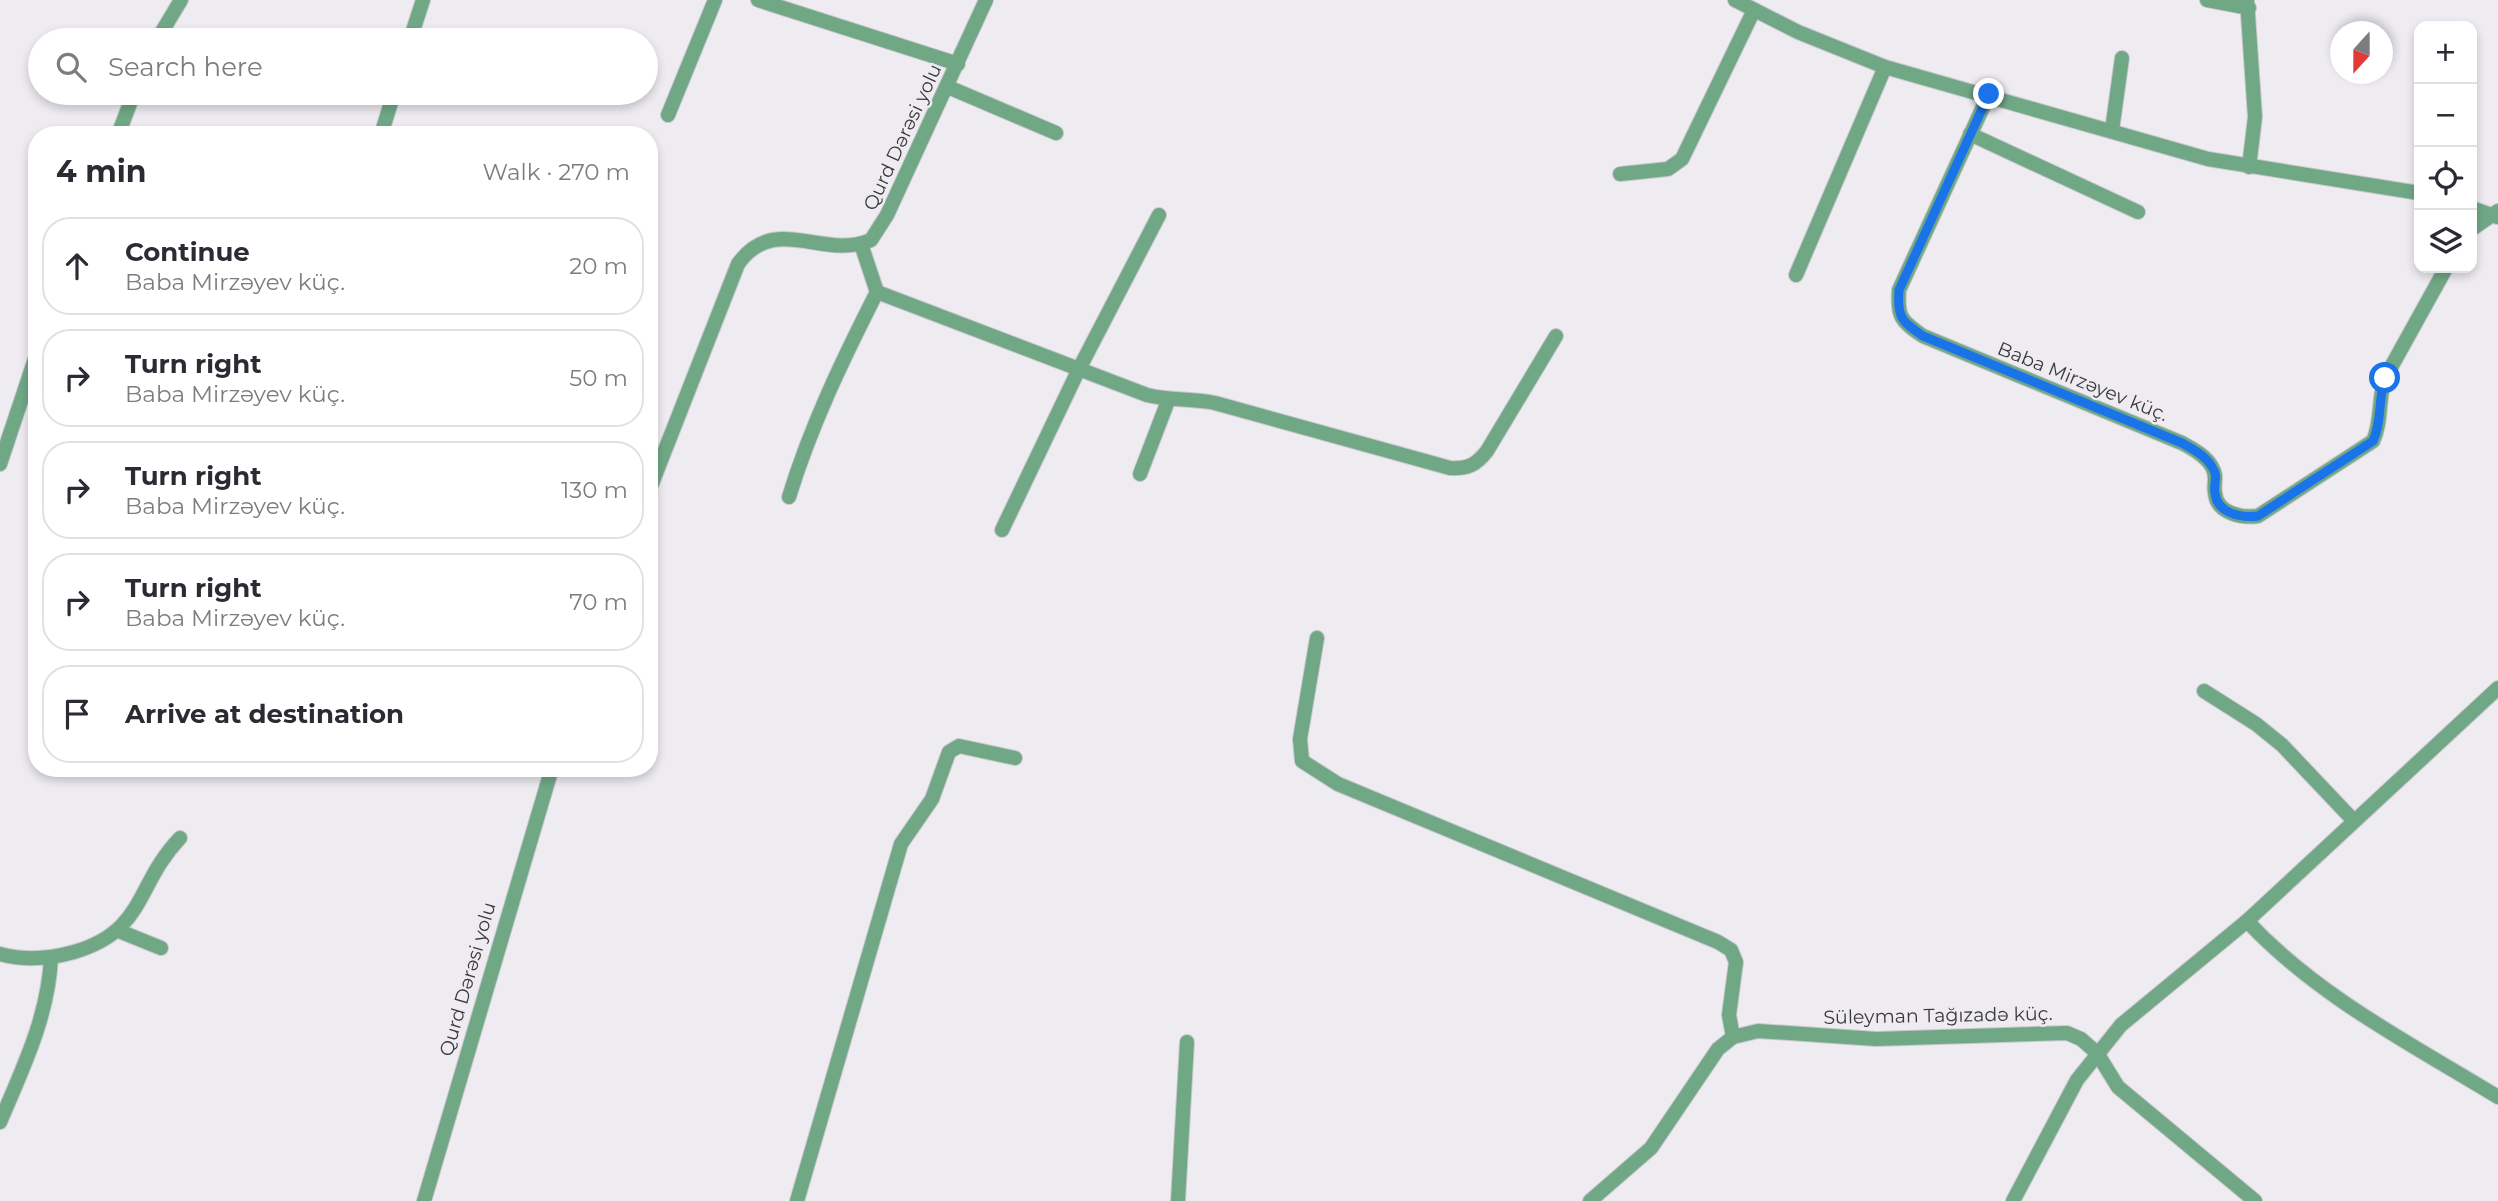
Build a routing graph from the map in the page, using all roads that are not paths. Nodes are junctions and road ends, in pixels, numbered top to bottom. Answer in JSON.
{"nodes":[{"id":1,"x":181,"y":0,"type":"edge"},
{"id":2,"x":423,"y":0,"type":"edge"},
{"id":3,"x":715,"y":0,"type":"edge"},
{"id":4,"x":758,"y":0,"type":"edge"},
{"id":5,"x":986,"y":0,"type":"edge"},
{"id":6,"x":1735,"y":0,"type":"edge"},
{"id":7,"x":2207,"y":0,"type":"edge"},
{"id":8,"x":2248,"y":4,"type":"edge"},
{"id":9,"x":1754,"y":10,"type":"junction"},
{"id":10,"x":164,"y":28,"type":"edge"},
{"id":11,"x":415,"y":28,"type":"edge"},
{"id":12,"x":2122,"y":58,"type":"dead end"},
{"id":13,"x":958,"y":64,"type":"junction"},
{"id":14,"x":1885,"y":67,"type":"junction"},
{"id":15,"x":948,"y":87,"type":"junction"},
{"id":16,"x":1989,"y":94,"type":"junction"},
{"id":17,"x":129,"y":105,"type":"edge"},
{"id":18,"x":390,"y":105,"type":"edge"},
{"id":19,"x":668,"y":115,"type":"dead end"},
{"id":20,"x":121,"y":126,"type":"edge"},
{"id":21,"x":384,"y":126,"type":"edge"},
{"id":22,"x":2112,"y":130,"type":"junction"},
{"id":23,"x":1056,"y":133,"type":"dead end"},
{"id":24,"x":1970,"y":134,"type":"junction"},
{"id":25,"x":2249,"y":167,"type":"junction"},
{"id":26,"x":1620,"y":174,"type":"dead end"},
{"id":27,"x":2414,"y":192,"type":"edge"},
{"id":28,"x":2477,"y":209,"type":"edge"},
{"id":29,"x":2138,"y":212,"type":"dead end"},
{"id":30,"x":2496,"y":214,"type":"edge"},
{"id":31,"x":1159,"y":215,"type":"dead end"},
{"id":32,"x":2477,"y":226,"type":"edge"},
{"id":33,"x":861,"y":244,"type":"junction"},
{"id":34,"x":2443,"y":273,"type":"edge"},
{"id":35,"x":1796,"y":275,"type":"dead end"},
{"id":36,"x":877,"y":292,"type":"junction"},
{"id":37,"x":1556,"y":336,"type":"dead end"},
{"id":38,"x":1079,"y":369,"type":"junction"},
{"id":39,"x":28,"y":379,"type":"edge"},
{"id":40,"x":1168,"y":401,"type":"junction"},
{"id":41,"x":0,"y":461,"type":"edge"},
{"id":42,"x":658,"y":468,"type":"edge"},
{"id":43,"x":1140,"y":474,"type":"dead end"},
{"id":44,"x":789,"y":497,"type":"dead end"},
{"id":45,"x":1002,"y":530,"type":"dead end"},
{"id":46,"x":1317,"y":638,"type":"dead end"},
{"id":47,"x":2498,"y":688,"type":"edge"},
{"id":48,"x":2204,"y":691,"type":"dead end"},
{"id":49,"x":1015,"y":758,"type":"dead end"},
{"id":50,"x":549,"y":777,"type":"edge"},
{"id":51,"x":2354,"y":821,"type":"junction"},
{"id":52,"x":180,"y":838,"type":"dead end"},
{"id":53,"x":2246,"y":921,"type":"junction"},
{"id":54,"x":119,"y":932,"type":"junction"},
{"id":55,"x":161,"y":948,"type":"dead end"},
{"id":56,"x":0,"y":954,"type":"edge"},
{"id":57,"x":51,"y":958,"type":"junction"},
{"id":58,"x":1733,"y":1037,"type":"junction"},
{"id":59,"x":1187,"y":1042,"type":"dead end"},
{"id":60,"x":2096,"y":1052,"type":"junction"},
{"id":61,"x":2498,"y":1097,"type":"edge"},
{"id":62,"x":0,"y":1122,"type":"edge"},
{"id":63,"x":424,"y":1201,"type":"edge"},
{"id":64,"x":797,"y":1201,"type":"edge"},
{"id":65,"x":1178,"y":1201,"type":"edge"},
{"id":66,"x":1590,"y":1201,"type":"edge"},
{"id":67,"x":2013,"y":1201,"type":"edge"},
{"id":68,"x":2255,"y":1201,"type":"edge"}],
"edges":[{"from":1,"to":10,"type":"street"},
{"from":2,"to":11,"type":"street"},
{"from":3,"to":19,"type":"street"},
{"from":4,"to":13,"type":"street"},
{"from":5,"to":13,"type":"street","name":"Qurd Dərəsi yolu"},
{"from":6,"to":9,"type":"street"},
{"from":7,"to":8,"type":"street"},
{"from":8,"to":25,"type":"street"},
{"from":9,"to":14,"type":"street"},
{"from":9,"to":26,"type":"street"},
{"from":12,"to":22,"type":"street"},
{"from":13,"to":15,"type":"street","name":"Qurd Dərəsi yolu"},
{"from":14,"to":16,"type":"street"},
{"from":14,"to":35,"type":"street"},
{"from":15,"to":23,"type":"street"},
{"from":15,"to":33,"type":"street","name":"Qurd Dərəsi yolu"},
{"from":16,"to":22,"type":"street"},
{"from":16,"to":24,"type":"street","name":"Baba Mirzəyev küç."},
{"from":17,"to":20,"type":"street"},
{"from":18,"to":21,"type":"street"},
{"from":22,"to":25,"type":"street"},
{"from":24,"to":29,"type":"street"},
{"from":24,"to":34,"type":"street","name":"Baba Mirzəyev küç."},
{"from":25,"to":27,"type":"street"},
{"from":28,"to":30,"type":"street"},
{"from":30,"to":32,"type":"street"},
{"from":31,"to":38,"type":"street"},
{"from":33,"to":36,"type":"street"},
{"from":33,"to":42,"type":"street"},
{"from":36,"to":38,"type":"street"},
{"from":36,"to":44,"type":"street"},
{"from":37,"to":40,"type":"street"},
{"from":38,"to":40,"type":"street"},
{"from":38,"to":45,"type":"street"},
{"from":39,"to":41,"type":"street"},
{"from":40,"to":43,"type":"street"},
{"from":46,"to":58,"type":"street"},
{"from":47,"to":51,"type":"street"},
{"from":48,"to":51,"type":"street"},
{"from":49,"to":64,"type":"street"},
{"from":50,"to":63,"type":"street","name":"Qurd Dərəsi yolu"},
{"from":51,"to":53,"type":"street"},
{"from":52,"to":54,"type":"street"},
{"from":53,"to":60,"type":"street"},
{"from":53,"to":61,"type":"street"},
{"from":54,"to":55,"type":"street"},
{"from":54,"to":57,"type":"street"},
{"from":56,"to":57,"type":"street"},
{"from":57,"to":62,"type":"street"},
{"from":58,"to":60,"type":"street","name":"Süleyman Tağızadə küç."},
{"from":58,"to":66,"type":"street"},
{"from":59,"to":65,"type":"street"},
{"from":60,"to":67,"type":"street"},
{"from":60,"to":68,"type":"street","name":"Süleyman Tağızadə küç."}]}
